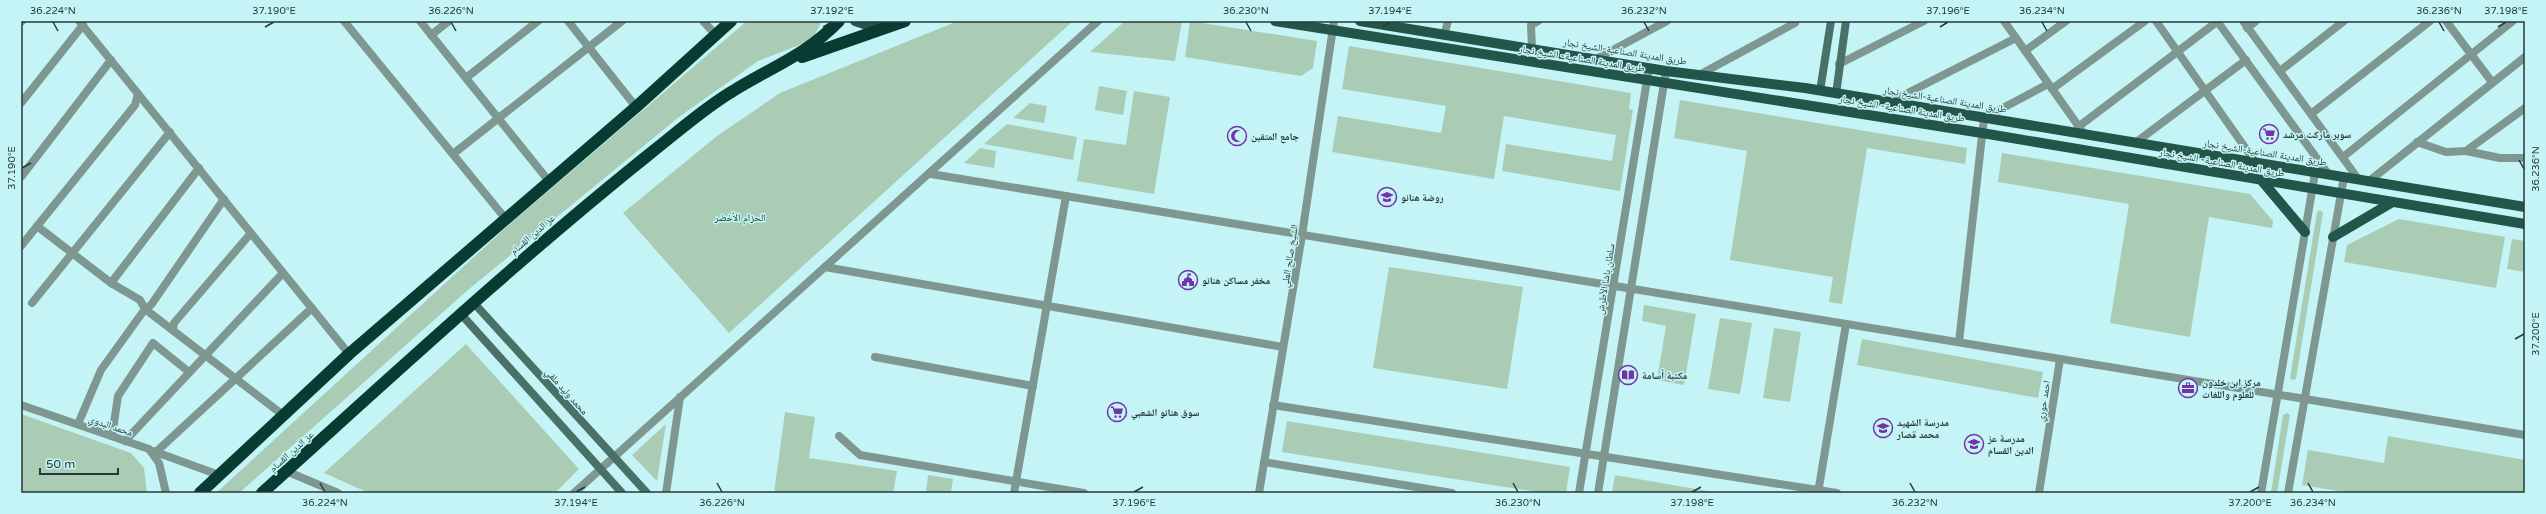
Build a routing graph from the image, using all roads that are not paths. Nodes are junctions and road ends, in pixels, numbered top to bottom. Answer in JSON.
{"nodes":[{"id":1,"x":420,"y":21,"type":"edge"},
{"id":2,"x":450,"y":21,"type":"edge"},
{"id":3,"x":538,"y":21,"type":"edge"},
{"id":4,"x":568,"y":21,"type":"edge"},
{"id":5,"x":622,"y":21,"type":"edge"},
{"id":6,"x":703,"y":21,"type":"edge"},
{"id":7,"x":731,"y":21,"type":"edge"},
{"id":8,"x":839,"y":21,"type":"edge"},
{"id":9,"x":855,"y":21,"type":"edge"},
{"id":10,"x":882,"y":21,"type":"edge"},
{"id":11,"x":905,"y":21,"type":"edge"},
{"id":12,"x":1098,"y":21,"type":"edge"},
{"id":13,"x":1275,"y":21,"type":"edge"},
{"id":14,"x":1360,"y":21,"type":"edge"},
{"id":15,"x":1448,"y":21,"type":"edge"},
{"id":16,"x":1538,"y":21,"type":"edge"},
{"id":17,"x":1667,"y":21,"type":"edge"},
{"id":18,"x":1793,"y":21,"type":"edge"},
{"id":19,"x":1831,"y":21,"type":"edge"},
{"id":20,"x":1846,"y":21,"type":"edge"},
{"id":21,"x":1924,"y":21,"type":"edge"},
{"id":22,"x":2004,"y":21,"type":"edge"},
{"id":23,"x":2066,"y":21,"type":"edge"},
{"id":24,"x":2145,"y":21,"type":"edge"},
{"id":25,"x":2156,"y":21,"type":"edge"},
{"id":26,"x":2218,"y":21,"type":"edge"},
{"id":27,"x":2256,"y":21,"type":"edge"},
{"id":28,"x":2344,"y":21,"type":"edge"},
{"id":29,"x":2430,"y":21,"type":"edge"},
{"id":30,"x":2446,"y":21,"type":"edge"},
{"id":31,"x":2512,"y":21,"type":"edge"},
{"id":32,"x":81,"y":23,"type":"edge"},
{"id":33,"x":349,"y":23,"type":"edge"},
{"id":34,"x":1388,"y":24,"type":"edge"},
{"id":35,"x":2245,"y":24,"type":"edge"},
{"id":36,"x":1334,"y":26,"type":"edge"},
{"id":37,"x":715,"y":34,"type":"junction"},
{"id":38,"x":1444,"y":34,"type":"junction"},
{"id":39,"x":431,"y":35,"type":"junction"},
{"id":40,"x":2016,"y":38,"type":"junction"},
{"id":41,"x":589,"y":47,"type":"junction"},
{"id":42,"x":1532,"y":48,"type":"junction"},
{"id":43,"x":2025,"y":51,"type":"junction"},
{"id":44,"x":2178,"y":51,"type":"junction"},
{"id":45,"x":2471,"y":53,"type":"junction"},
{"id":46,"x":2525,"y":56,"type":"edge"},
{"id":47,"x":1596,"y":59,"type":"junction"},
{"id":48,"x":111,"y":60,"type":"junction"},
{"id":49,"x":792,"y":60,"type":"junction"},
{"id":50,"x":2246,"y":60,"type":"junction"},
{"id":51,"x":1839,"y":64,"type":"junction"},
{"id":52,"x":1649,"y":68,"type":"junction"},
{"id":53,"x":1666,"y":71,"type":"junction"},
{"id":54,"x":2280,"y":71,"type":"junction"},
{"id":55,"x":1699,"y":75,"type":"junction"},
{"id":56,"x":466,"y":78,"type":"junction"},
{"id":57,"x":1647,"y":80,"type":"junction"},
{"id":58,"x":2492,"y":82,"type":"junction"},
{"id":59,"x":1666,"y":83,"type":"junction"},
{"id":60,"x":2050,"y":87,"type":"junction"},
{"id":61,"x":2206,"y":90,"type":"junction"},
{"id":62,"x":1820,"y":91,"type":"junction"},
{"id":63,"x":138,"y":94,"type":"junction"},
{"id":64,"x":1836,"y":94,"type":"junction"},
{"id":65,"x":1890,"y":102,"type":"junction"},
{"id":66,"x":21,"y":103,"type":"edge"},
{"id":67,"x":636,"y":107,"type":"junction"},
{"id":68,"x":2525,"y":108,"type":"edge"},
{"id":69,"x":2311,"y":114,"type":"junction"},
{"id":70,"x":1984,"y":118,"type":"junction"},
{"id":71,"x":498,"y":119,"type":"junction"},
{"id":72,"x":2081,"y":130,"type":"junction"},
{"id":73,"x":170,"y":132,"type":"junction"},
{"id":74,"x":1982,"y":133,"type":"junction"},
{"id":75,"x":2417,"y":142,"type":"junction"},
{"id":76,"x":2135,"y":143,"type":"junction"},
{"id":77,"x":2466,"y":151,"type":"junction"},
{"id":78,"x":453,"y":154,"type":"junction"},
{"id":79,"x":2342,"y":157,"type":"junction"},
{"id":80,"x":2525,"y":158,"type":"edge"},
{"id":81,"x":2256,"y":163,"type":"junction"},
{"id":82,"x":199,"y":168,"type":"junction"},
{"id":83,"x":2315,"y":172,"type":"junction"},
{"id":84,"x":931,"y":174,"type":"junction"},
{"id":85,"x":2329,"y":175,"type":"junction"},
{"id":86,"x":21,"y":177,"type":"edge"},
{"id":87,"x":2344,"y":177,"type":"junction"},
{"id":88,"x":548,"y":180,"type":"junction"},
{"id":89,"x":2262,"y":181,"type":"junction"},
{"id":90,"x":2364,"y":181,"type":"junction"},
{"id":91,"x":2312,"y":190,"type":"junction"},
{"id":92,"x":2340,"y":195,"type":"junction"},
{"id":93,"x":1066,"y":196,"type":"junction"},
{"id":94,"x":224,"y":199,"type":"junction"},
{"id":95,"x":2391,"y":203,"type":"junction"},
{"id":96,"x":2525,"y":207,"type":"edge"},
{"id":97,"x":505,"y":218,"type":"junction"},
{"id":98,"x":2525,"y":224,"type":"edge"},
{"id":99,"x":37,"y":226,"type":"junction"},
{"id":100,"x":2305,"y":232,"type":"junction"},
{"id":101,"x":251,"y":233,"type":"junction"},
{"id":102,"x":1302,"y":235,"type":"junction"},
{"id":103,"x":2333,"y":237,"type":"junction"},
{"id":104,"x":21,"y":246,"type":"edge"},
{"id":105,"x":72,"y":253,"type":"junction"},
{"id":106,"x":825,"y":267,"type":"junction"},
{"id":107,"x":283,"y":273,"type":"junction"},
{"id":108,"x":111,"y":283,"type":"junction"},
{"id":109,"x":1614,"y":286,"type":"junction"},
{"id":110,"x":1632,"y":289,"type":"junction"},
{"id":111,"x":473,"y":302,"type":"junction"},
{"id":112,"x":32,"y":303,"type":"dead end"},
{"id":113,"x":1047,"y":306,"type":"junction"},
{"id":114,"x":145,"y":308,"type":"junction"},
{"id":115,"x":312,"y":308,"type":"junction"},
{"id":116,"x":460,"y":313,"type":"junction"},
{"id":117,"x":1846,"y":324,"type":"junction"},
{"id":118,"x":173,"y":330,"type":"junction"},
{"id":119,"x":1959,"y":342,"type":"junction"},
{"id":120,"x":1283,"y":347,"type":"junction"},
{"id":121,"x":349,"y":354,"type":"junction"},
{"id":122,"x":206,"y":355,"type":"junction"},
{"id":123,"x":875,"y":357,"type":"dead end"},
{"id":124,"x":2060,"y":359,"type":"junction"},
{"id":125,"x":189,"y":372,"type":"junction"},
{"id":126,"x":236,"y":378,"type":"junction"},
{"id":127,"x":1033,"y":386,"type":"junction"},
{"id":128,"x":2277,"y":395,"type":"junction"},
{"id":129,"x":680,"y":397,"type":"junction"},
{"id":130,"x":2305,"y":399,"type":"junction"},
{"id":131,"x":21,"y":405,"type":"edge"},
{"id":132,"x":1273,"y":405,"type":"junction"},
{"id":133,"x":283,"y":415,"type":"junction"},
{"id":134,"x":78,"y":424,"type":"junction"},
{"id":135,"x":112,"y":436,"type":"junction"},
{"id":136,"x":839,"y":436,"type":"dead end"},
{"id":137,"x":2525,"y":436,"type":"edge"},
{"id":138,"x":125,"y":441,"type":"junction"},
{"id":139,"x":152,"y":450,"type":"junction"},
{"id":140,"x":1586,"y":454,"type":"junction"},
{"id":141,"x":1604,"y":457,"type":"junction"},
{"id":142,"x":614,"y":458,"type":"junction"},
{"id":143,"x":1264,"y":462,"type":"junction"},
{"id":144,"x":601,"y":469,"type":"junction"},
{"id":145,"x":286,"y":471,"type":"junction"},
{"id":146,"x":219,"y":475,"type":"junction"},
{"id":147,"x":1016,"y":481,"type":"junction"},
{"id":148,"x":1818,"y":491,"type":"edge"},
{"id":149,"x":166,"y":493,"type":"edge"},
{"id":150,"x":200,"y":493,"type":"edge"},
{"id":151,"x":262,"y":493,"type":"edge"},
{"id":152,"x":338,"y":493,"type":"edge"},
{"id":153,"x":574,"y":493,"type":"edge"},
{"id":154,"x":622,"y":493,"type":"edge"},
{"id":155,"x":647,"y":493,"type":"edge"},
{"id":156,"x":666,"y":493,"type":"edge"},
{"id":157,"x":1014,"y":493,"type":"edge"},
{"id":158,"x":1084,"y":493,"type":"edge"},
{"id":159,"x":1259,"y":493,"type":"edge"},
{"id":160,"x":1452,"y":493,"type":"edge"},
{"id":161,"x":1579,"y":493,"type":"edge"},
{"id":162,"x":1598,"y":493,"type":"edge"},
{"id":163,"x":1837,"y":493,"type":"edge"},
{"id":164,"x":2039,"y":493,"type":"edge"},
{"id":165,"x":2261,"y":493,"type":"edge"},
{"id":166,"x":2288,"y":493,"type":"edge"}],
"edges":[{"from":1,"to":39,"type":"street"},
{"from":2,"to":39,"type":"street"},
{"from":3,"to":56,"type":"street"},
{"from":4,"to":41,"type":"street"},
{"from":5,"to":41,"type":"street"},
{"from":6,"to":37,"type":"street"},
{"from":7,"to":37,"type":"highway"},
{"from":8,"to":49,"type":"highway","name":"عز الدين القسام"},
{"from":9,"to":10,"type":"main road"},
{"from":11,"to":49,"type":"highway"},
{"from":12,"to":84,"type":"street"},
{"from":13,"to":36,"type":"main road","name":"طريق المدينة الصناعية- الشيخ نجار"},
{"from":14,"to":34,"type":"main road","name":"طريق المدينة الصناعية-الشيخ نجار"},
{"from":15,"to":38,"type":"street"},
{"from":16,"to":42,"type":"street"},
{"from":17,"to":47,"type":"street"},
{"from":18,"to":55,"type":"street"},
{"from":19,"to":62,"type":"street"},
{"from":20,"to":51,"type":"street"},
{"from":21,"to":51,"type":"street"},
{"from":22,"to":40,"type":"street"},
{"from":23,"to":43,"type":"street"},
{"from":24,"to":60,"type":"street"},
{"from":25,"to":44,"type":"street"},
{"from":26,"to":44,"type":"street"},
{"from":26,"to":50,"type":"street"},
{"from":27,"to":35,"type":"street"},
{"from":28,"to":54,"type":"street"},
{"from":29,"to":69,"type":"street"},
{"from":30,"to":45,"type":"street"},
{"from":31,"to":45,"type":"street"},
{"from":32,"to":48,"type":"street"},
{"from":32,"to":66,"type":"street"},
{"from":33,"to":78,"type":"street"},
{"from":34,"to":38,"type":"main road","name":"طريق المدينة الصناعية-الشيخ نجار"},
{"from":35,"to":54,"type":"street"},
{"from":36,"to":57,"type":"main road","name":"طريق المدينة الصناعية- الشيخ نجار"},
{"from":36,"to":102,"type":"street","name":"الشيخ صالح العلي"},
{"from":37,"to":67,"type":"highway"},
{"from":38,"to":42,"type":"main road","name":"طريق المدينة الصناعية-الشيخ نجار"},
{"from":39,"to":56,"type":"street"},
{"from":40,"to":43,"type":"street"},
{"from":40,"to":65,"type":"street"},
{"from":41,"to":67,"type":"street"},
{"from":41,"to":71,"type":"street"},
{"from":42,"to":47,"type":"main road","name":"طريق المدينة الصناعية-الشيخ نجار"},
{"from":43,"to":60,"type":"street"},
{"from":44,"to":61,"type":"street"},
{"from":44,"to":72,"type":"street"},
{"from":45,"to":58,"type":"street"},
{"from":45,"to":79,"type":"street"},
{"from":46,"to":58,"type":"street"},
{"from":47,"to":52,"type":"main road","name":"طريق المدينة الصناعية-الشيخ نجار"},
{"from":48,"to":63,"type":"street"},
{"from":48,"to":86,"type":"street"},
{"from":49,"to":111,"type":"highway","name":"عز الدين القسام"},
{"from":50,"to":61,"type":"street"},
{"from":50,"to":85,"type":"street"},
{"from":51,"to":64,"type":"street"},
{"from":52,"to":53,"type":"main road","name":"طريق المدينة الصناعية-الشيخ نجار"},
{"from":52,"to":57,"type":"street","name":"سلطان باشا الأطرش"},
{"from":53,"to":55,"type":"main road","name":"طريق المدينة الصناعية-الشيخ نجار"},
{"from":53,"to":59,"type":"street"},
{"from":54,"to":69,"type":"street"},
{"from":55,"to":62,"type":"main road","name":"طريق المدينة الصناعية-الشيخ نجار"},
{"from":56,"to":71,"type":"street"},
{"from":57,"to":59,"type":"main road","name":"طريق المدينة الصناعية- الشيخ نجار"},
{"from":57,"to":109,"type":"street","name":"سلطان باشا الأطرش"},
{"from":58,"to":75,"type":"street"},
{"from":59,"to":74,"type":"main road","name":"طريق المدينة الصناعية- الشيخ نجار"},
{"from":59,"to":110,"type":"street"},
{"from":60,"to":70,"type":"street"},
{"from":60,"to":72,"type":"street"},
{"from":61,"to":76,"type":"street"},
{"from":61,"to":81,"type":"street"},
{"from":62,"to":64,"type":"main road","name":"طريق المدينة الصناعية-الشيخ نجار"},
{"from":63,"to":73,"type":"street"},
{"from":63,"to":99,"type":"street"},
{"from":64,"to":65,"type":"main road","name":"طريق المدينة الصناعية-الشيخ نجار"},
{"from":65,"to":70,"type":"main road","name":"طريق المدينة الصناعية-الشيخ نجار"},
{"from":67,"to":88,"type":"highway"},
{"from":68,"to":77,"type":"street"},
{"from":69,"to":79,"type":"street"},
{"from":70,"to":72,"type":"main road","name":"طريق المدينة الصناعية-الشيخ نجار"},
{"from":70,"to":74,"type":"street"},
{"from":71,"to":78,"type":"street"},
{"from":71,"to":88,"type":"street"},
{"from":72,"to":76,"type":"main road","name":"طريق المدينة الصناعية-الشيخ نجار"},
{"from":73,"to":82,"type":"street"},
{"from":73,"to":105,"type":"street"},
{"from":74,"to":89,"type":"main road","name":"طريق المدينة الصناعية- الشيخ نجار"},
{"from":74,"to":119,"type":"street"},
{"from":75,"to":77,"type":"street"},
{"from":75,"to":90,"type":"street"},
{"from":76,"to":81,"type":"main road","name":"طريق المدينة الصناعية-الشيخ نجار"},
{"from":77,"to":80,"type":"street"},
{"from":78,"to":97,"type":"street"},
{"from":79,"to":90,"type":"street"},
{"from":81,"to":83,"type":"main road","name":"طريق المدينة الصناعية-الشيخ نجار"},
{"from":82,"to":94,"type":"street"},
{"from":82,"to":108,"type":"street"},
{"from":83,"to":85,"type":"main road","name":"طريق المدينة الصناعية-الشيخ نجار"},
{"from":83,"to":91,"type":"street"},
{"from":84,"to":93,"type":"street"},
{"from":84,"to":106,"type":"street"},
{"from":85,"to":87,"type":"main road","name":"طريق المدينة الصناعية-الشيخ نجار"},
{"from":87,"to":90,"type":"main road","name":"طريق المدينة الصناعية-الشيخ نجار"},
{"from":87,"to":92,"type":"street"},
{"from":88,"to":97,"type":"highway"},
{"from":89,"to":91,"type":"main road","name":"طريق المدينة الصناعية- الشيخ نجار"},
{"from":89,"to":100,"type":"main road"},
{"from":90,"to":96,"type":"main road","name":"طريق المدينة الصناعية-الشيخ نجار"},
{"from":91,"to":92,"type":"main road","name":"طريق المدينة الصناعية- الشيخ نجار"},
{"from":91,"to":100,"type":"street"},
{"from":92,"to":95,"type":"main road","name":"طريق المدينة الصناعية- الشيخ نجار"},
{"from":92,"to":103,"type":"street"},
{"from":93,"to":102,"type":"street"},
{"from":93,"to":113,"type":"street"},
{"from":94,"to":101,"type":"street"},
{"from":94,"to":114,"type":"street"},
{"from":95,"to":98,"type":"main road","name":"طريق المدينة الصناعية- الشيخ نجار"},
{"from":95,"to":103,"type":"main road"},
{"from":97,"to":121,"type":"highway"},
{"from":99,"to":104,"type":"street"},
{"from":99,"to":105,"type":"street"},
{"from":100,"to":128,"type":"street"},
{"from":101,"to":107,"type":"street"},
{"from":101,"to":118,"type":"street"},
{"from":102,"to":109,"type":"street"},
{"from":102,"to":120,"type":"street","name":"الشيخ صالح العلي"},
{"from":103,"to":130,"type":"street"},
{"from":105,"to":108,"type":"street"},
{"from":105,"to":112,"type":"street"},
{"from":106,"to":113,"type":"street"},
{"from":106,"to":129,"type":"street"},
{"from":107,"to":115,"type":"street"},
{"from":107,"to":122,"type":"street"},
{"from":108,"to":114,"type":"street"},
{"from":109,"to":110,"type":"street"},
{"from":109,"to":140,"type":"street","name":"سلطان باشا الأطرش"},
{"from":110,"to":117,"type":"street"},
{"from":110,"to":141,"type":"street"},
{"from":111,"to":116,"type":"highway","name":"عز الدين القسام"},
{"from":111,"to":142,"type":"street","name":"محمد وليد ملقي"},
{"from":113,"to":120,"type":"street"},
{"from":113,"to":127,"type":"street"},
{"from":114,"to":118,"type":"street"},
{"from":114,"to":134,"type":"street"},
{"from":115,"to":121,"type":"street"},
{"from":115,"to":126,"type":"street"},
{"from":116,"to":144,"type":"street"},
{"from":116,"to":145,"type":"highway","name":"عز الدين القسام"},
{"from":117,"to":119,"type":"street"},
{"from":117,"to":148,"type":"street"},
{"from":118,"to":122,"type":"street"},
{"from":119,"to":124,"type":"street"},
{"from":120,"to":132,"type":"street","name":"الشيخ صالح العلي"},
{"from":121,"to":133,"type":"highway"},
{"from":122,"to":125,"type":"street"},
{"from":122,"to":126,"type":"street"},
{"from":123,"to":127,"type":"street"},
{"from":124,"to":128,"type":"street"},
{"from":124,"to":164,"type":"street","name":"احمد حوري"},
{"from":125,"to":135,"type":"street"},
{"from":125,"to":138,"type":"street"},
{"from":126,"to":133,"type":"street"},
{"from":126,"to":139,"type":"street"},
{"from":127,"to":147,"type":"street"},
{"from":128,"to":130,"type":"street"},
{"from":128,"to":165,"type":"street"},
{"from":129,"to":142,"type":"street"},
{"from":129,"to":156,"type":"street"},
{"from":130,"to":137,"type":"street"},
{"from":130,"to":166,"type":"street"},
{"from":131,"to":134,"type":"street","name":"محمد البدوي"},
{"from":132,"to":140,"type":"street"},
{"from":132,"to":143,"type":"street","name":"الشيخ صالح العلي"},
{"from":133,"to":146,"type":"highway"},
{"from":134,"to":135,"type":"street","name":"محمد البدوي"},
{"from":135,"to":138,"type":"street","name":"محمد البدوي"},
{"from":136,"to":147,"type":"street"},
{"from":138,"to":139,"type":"street","name":"محمد البدوي"},
{"from":139,"to":146,"type":"street","name":"محمد البدوي"},
{"from":139,"to":149,"type":"street"},
{"from":140,"to":141,"type":"street"},
{"from":140,"to":161,"type":"street","name":"سلطان باشا الأطرش"},
{"from":141,"to":148,"type":"street"},
{"from":141,"to":162,"type":"street"},
{"from":142,"to":144,"type":"street"},
{"from":142,"to":155,"type":"street","name":"محمد وليد ملقي"},
{"from":143,"to":159,"type":"street","name":"الشيخ صالح العلي"},
{"from":143,"to":160,"type":"street"},
{"from":144,"to":153,"type":"street"},
{"from":144,"to":154,"type":"street"},
{"from":145,"to":151,"type":"highway","name":"عز الدين القسام"},
{"from":145,"to":152,"type":"street"},
{"from":146,"to":150,"type":"highway"},
{"from":147,"to":157,"type":"street"},
{"from":147,"to":158,"type":"street"},
{"from":148,"to":163,"type":"street"}]}
